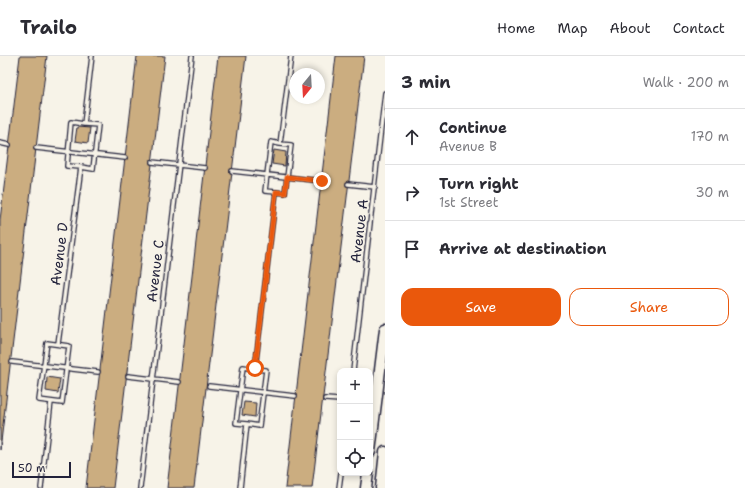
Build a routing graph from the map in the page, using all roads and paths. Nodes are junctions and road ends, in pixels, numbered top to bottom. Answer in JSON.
{"nodes":[{"id":1,"x":92,"y":56,"type":"edge"},
{"id":2,"x":192,"y":56,"type":"edge"},
{"id":3,"x":291,"y":56,"type":"edge"},
{"id":4,"x":385,"y":93,"type":"edge"},
{"id":5,"x":84,"y":124,"type":"junction"},
{"id":6,"x":0,"y":143,"type":"edge"},
{"id":7,"x":280,"y":144,"type":"junction"},
{"id":8,"x":9,"y":145,"type":"dead end"},
{"id":9,"x":36,"y":148,"type":"dead end"},
{"id":10,"x":68,"y":152,"type":"junction"},
{"id":11,"x":95,"y":155,"type":"junction"},
{"id":12,"x":125,"y":158,"type":"dead end"},
{"id":13,"x":152,"y":162,"type":"dead end"},
{"id":14,"x":179,"y":165,"type":"junction"},
{"id":15,"x":81,"y":167,"type":"junction"},
{"id":16,"x":205,"y":168,"type":"dead end"},
{"id":17,"x":232,"y":171,"type":"dead end"},
{"id":18,"x":267,"y":175,"type":"junction"},
{"id":19,"x":287,"y":177,"type":"junction"},
{"id":20,"x":322,"y":181,"type":"dead end"},
{"id":21,"x":348,"y":184,"type":"dead end"},
{"id":22,"x":375,"y":188,"type":"junction"},
{"id":23,"x":276,"y":192,"type":"junction"},
{"id":24,"x":385,"y":329,"type":"edge"},
{"id":25,"x":58,"y":344,"type":"junction"},
{"id":26,"x":12,"y":362,"type":"dead end"},
{"id":27,"x":44,"y":366,"type":"junction"},
{"id":28,"x":255,"y":368,"type":"junction"},
{"id":29,"x":353,"y":368,"type":"edge"},
{"id":30,"x":66,"y":369,"type":"junction"},
{"id":31,"x":98,"y":372,"type":"dead end"},
{"id":32,"x":128,"y":376,"type":"dead end"},
{"id":33,"x":153,"y":379,"type":"junction"},
{"id":34,"x":179,"y":382,"type":"dead end"},
{"id":35,"x":209,"y":386,"type":"dead end"},
{"id":36,"x":240,"y":390,"type":"junction"},
{"id":37,"x":381,"y":390,"type":"edge"},
{"id":38,"x":264,"y":392,"type":"junction"},
{"id":39,"x":295,"y":396,"type":"dead end"},
{"id":40,"x":325,"y":399,"type":"dead end"},
{"id":41,"x":337,"y":400,"type":"edge"},
{"id":42,"x":51,"y":402,"type":"junction"},
{"id":43,"x":248,"y":424,"type":"junction"},
{"id":44,"x":372,"y":440,"type":"edge"},
{"id":45,"x":385,"y":452,"type":"edge"},
{"id":46,"x":341,"y":476,"type":"edge"},
{"id":47,"x":368,"y":476,"type":"edge"},
{"id":48,"x":41,"y":488,"type":"edge"},
{"id":49,"x":140,"y":488,"type":"edge"},
{"id":50,"x":240,"y":488,"type":"edge"},
{"id":51,"x":339,"y":488,"type":"edge"},
{"id":52,"x":366,"y":488,"type":"edge"},
{"id":53,"x":381,"y":488,"type":"edge"}],
"edges":[{"from":1,"to":5,"type":"lane"},
{"from":2,"to":14,"type":"lane","name":"Avenue C"},
{"from":3,"to":7,"type":"lane"},
{"from":4,"to":22,"type":"lane","name":"Avenue A"},
{"from":5,"to":10,"type":"lane"},
{"from":5,"to":11,"type":"lane"},
{"from":6,"to":8,"type":"lane"},
{"from":7,"to":18,"type":"lane"},
{"from":7,"to":19,"type":"lane"},
{"from":9,"to":10,"type":"lane"},
{"from":10,"to":11,"type":"lane"},
{"from":10,"to":15,"type":"lane"},
{"from":11,"to":12,"type":"lane"},
{"from":11,"to":15,"type":"lane"},
{"from":13,"to":14,"type":"lane"},
{"from":14,"to":16,"type":"lane"},
{"from":14,"to":33,"type":"lane","name":"Avenue C"},
{"from":15,"to":25,"type":"lane","name":"Avenue D"},
{"from":17,"to":18,"type":"lane"},
{"from":18,"to":19,"type":"lane"},
{"from":18,"to":23,"type":"lane"},
{"from":19,"to":20,"type":"lane"},
{"from":19,"to":23,"type":"lane"},
{"from":21,"to":22,"type":"lane"},
{"from":22,"to":29,"type":"lane","name":"Avenue A"},
{"from":23,"to":28,"type":"lane"},
{"from":24,"to":37,"type":"main road"},
{"from":25,"to":27,"type":"lane"},
{"from":25,"to":30,"type":"lane"},
{"from":26,"to":27,"type":"lane"},
{"from":27,"to":30,"type":"lane"},
{"from":27,"to":42,"type":"lane"},
{"from":28,"to":36,"type":"lane"},
{"from":28,"to":38,"type":"lane"},
{"from":30,"to":31,"type":"lane"},
{"from":30,"to":42,"type":"lane"},
{"from":32,"to":33,"type":"lane"},
{"from":33,"to":34,"type":"lane"},
{"from":33,"to":49,"type":"lane","name":"Avenue C"},
{"from":35,"to":36,"type":"lane"},
{"from":36,"to":38,"type":"lane"},
{"from":36,"to":43,"type":"lane"},
{"from":37,"to":44,"type":"main road"},
{"from":38,"to":39,"type":"lane"},
{"from":38,"to":43,"type":"lane"},
{"from":40,"to":41,"type":"lane"},
{"from":42,"to":48,"type":"lane"},
{"from":43,"to":50,"type":"lane"},
{"from":45,"to":53,"type":"main road"},
{"from":46,"to":51,"type":"lane"},
{"from":47,"to":52,"type":"main road"}]}
